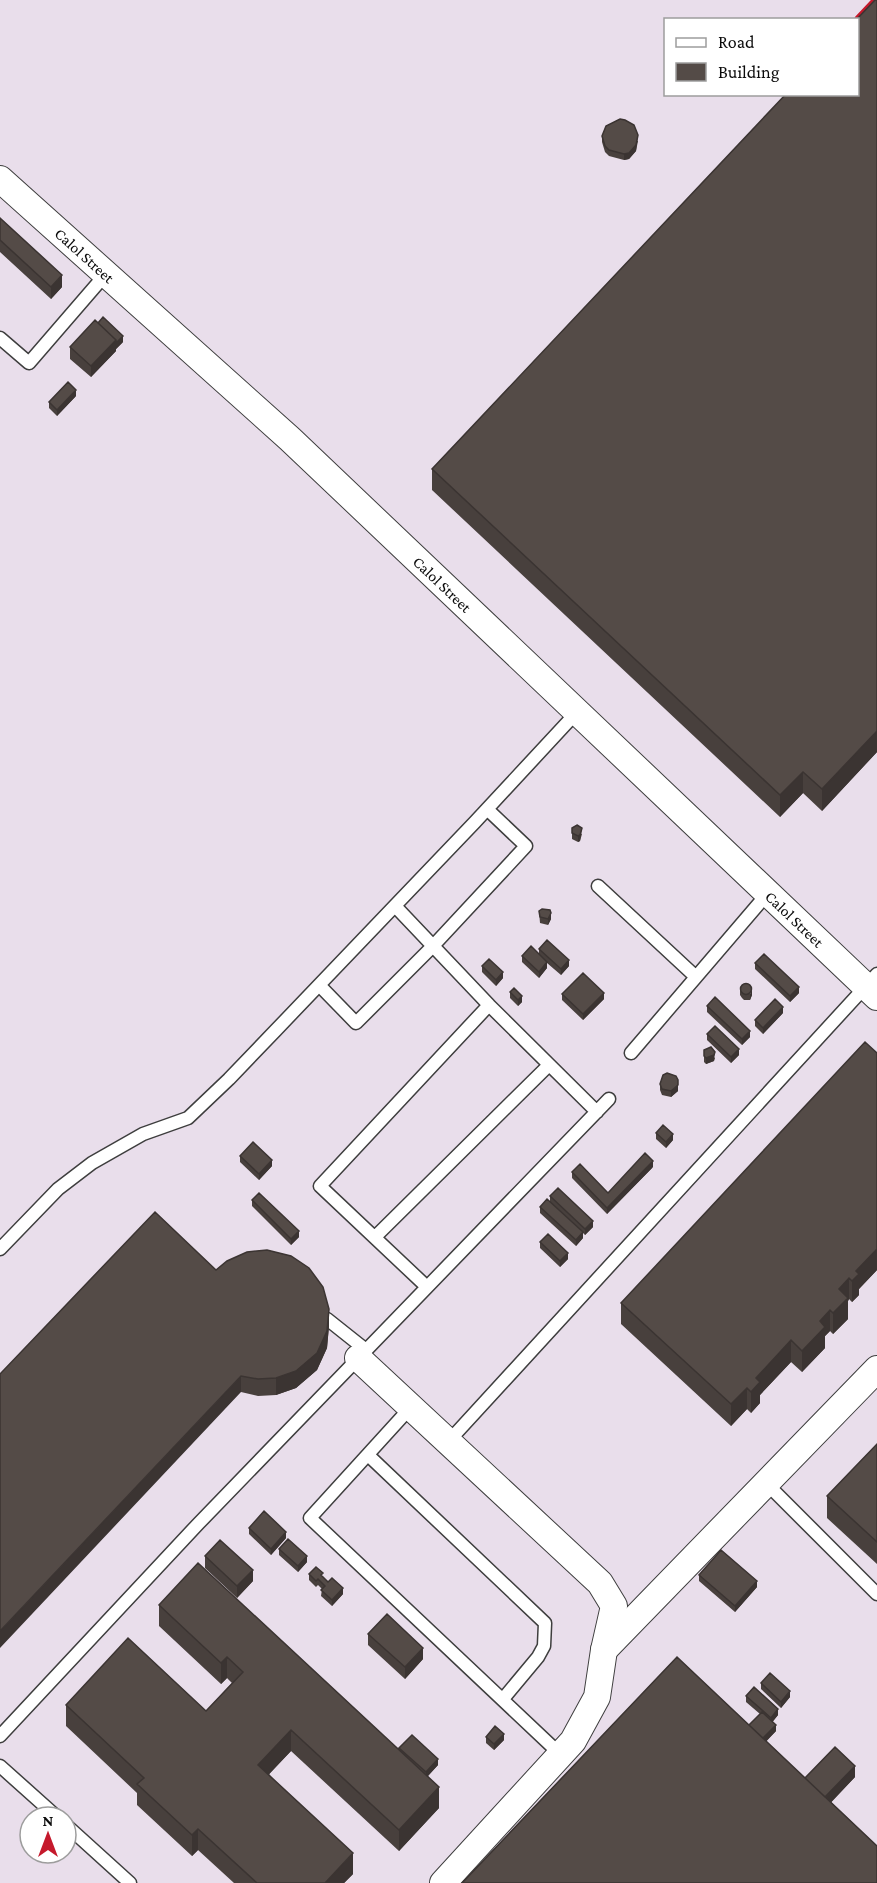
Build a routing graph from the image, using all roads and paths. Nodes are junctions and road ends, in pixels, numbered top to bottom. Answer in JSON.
{"nodes":[{"id":1,"x":0,"y":179,"type":"edge"},
{"id":2,"x":105,"y":275,"type":"junction"},
{"id":3,"x":0,"y":338,"type":"edge"},
{"id":4,"x":577,"y":712,"type":"junction"},
{"id":5,"x":487,"y":809,"type":"junction"},
{"id":6,"x":598,"y":886,"type":"dead end"},
{"id":7,"x":768,"y":893,"type":"junction"},
{"id":8,"x":395,"y":906,"type":"junction"},
{"id":9,"x":433,"y":946,"type":"junction"},
{"id":10,"x":696,"y":976,"type":"junction"},
{"id":11,"x":320,"y":984,"type":"junction"},
{"id":12,"x":873,"y":985,"type":"edge"},
{"id":13,"x":489,"y":1005,"type":"junction"},
{"id":14,"x":631,"y":1053,"type":"dead end"},
{"id":15,"x":549,"y":1065,"type":"junction"},
{"id":16,"x":609,"y":1099,"type":"dead end"},
{"id":17,"x":597,"y":1112,"type":"junction"},
{"id":18,"x":375,"y":1237,"type":"junction"},
{"id":19,"x":0,"y":1249,"type":"edge"},
{"id":20,"x":427,"y":1287,"type":"junction"},
{"id":21,"x":327,"y":1319,"type":"edge"},
{"id":22,"x":362,"y":1354,"type":"junction"},
{"id":23,"x":877,"y":1370,"type":"edge"},
{"id":24,"x":411,"y":1407,"type":"junction"},
{"id":25,"x":448,"y":1442,"type":"junction"},
{"id":26,"x":368,"y":1455,"type":"junction"},
{"id":27,"x":766,"y":1483,"type":"junction"},
{"id":28,"x":877,"y":1594,"type":"edge"},
{"id":29,"x":604,"y":1650,"type":"junction"},
{"id":30,"x":503,"y":1699,"type":"junction"},
{"id":31,"x":0,"y":1736,"type":"edge"},
{"id":32,"x":561,"y":1755,"type":"junction"},
{"id":33,"x":0,"y":1766,"type":"edge"},
{"id":34,"x":44,"y":1805,"type":"edge"},
{"id":35,"x":78,"y":1836,"type":"edge"},
{"id":36,"x":130,"y":1883,"type":"edge"},
{"id":37,"x":443,"y":1883,"type":"edge"}],
"edges":[{"from":1,"to":2,"type":"street","name":"Calol Street"},
{"from":2,"to":3,"type":"lane"},
{"from":2,"to":4,"type":"street","name":"Calol Street"},
{"from":4,"to":5,"type":"lane"},
{"from":4,"to":7,"type":"street","name":"Calol Street"},
{"from":5,"to":8,"type":"lane"},
{"from":5,"to":9,"type":"lane"},
{"from":6,"to":10,"type":"lane"},
{"from":7,"to":10,"type":"lane"},
{"from":7,"to":12,"type":"street","name":"Calol Street"},
{"from":8,"to":9,"type":"lane"},
{"from":8,"to":11,"type":"lane"},
{"from":9,"to":11,"type":"lane"},
{"from":9,"to":13,"type":"lane"},
{"from":10,"to":14,"type":"lane"},
{"from":11,"to":19,"type":"lane"},
{"from":12,"to":25,"type":"lane"},
{"from":13,"to":15,"type":"lane"},
{"from":13,"to":18,"type":"lane"},
{"from":15,"to":17,"type":"lane"},
{"from":15,"to":18,"type":"lane"},
{"from":16,"to":17,"type":"lane"},
{"from":17,"to":20,"type":"lane"},
{"from":18,"to":20,"type":"lane"},
{"from":20,"to":22,"type":"lane"},
{"from":21,"to":22,"type":"lane"},
{"from":22,"to":24,"type":"street"},
{"from":22,"to":31,"type":"lane"},
{"from":23,"to":27,"type":"street"},
{"from":24,"to":25,"type":"street"},
{"from":24,"to":26,"type":"lane"},
{"from":25,"to":29,"type":"street"},
{"from":26,"to":30,"type":"lane"},
{"from":26,"to":30,"type":"lane"},
{"from":27,"to":28,"type":"lane"},
{"from":27,"to":29,"type":"street"},
{"from":29,"to":32,"type":"street"},
{"from":30,"to":32,"type":"lane"},
{"from":32,"to":37,"type":"street"},
{"from":33,"to":34,"type":"lane"},
{"from":35,"to":36,"type":"lane"}]}
